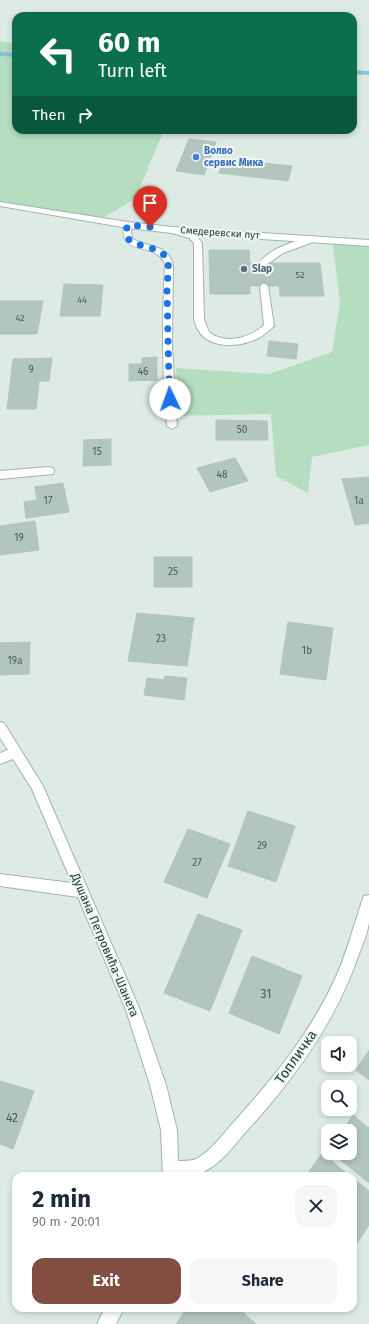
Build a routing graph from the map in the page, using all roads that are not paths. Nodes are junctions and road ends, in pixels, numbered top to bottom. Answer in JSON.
{"nodes":[{"id":1,"x":0,"y":204,"type":"edge"},
{"id":2,"x":128,"y":225,"type":"junction"},
{"id":3,"x":172,"y":230,"type":"junction"},
{"id":4,"x":313,"y":239,"type":"junction"},
{"id":5,"x":369,"y":242,"type":"edge"},
{"id":6,"x":263,"y":263,"type":"dead end"},
{"id":7,"x":199,"y":274,"type":"junction"},
{"id":8,"x":210,"y":274,"type":"dead end"},
{"id":9,"x":264,"y":286,"type":"dead end"},
{"id":10,"x":172,"y":426,"type":"dead end"},
{"id":11,"x":49,"y":471,"type":"dead end"},
{"id":12,"x":0,"y":475,"type":"edge"},
{"id":13,"x":0,"y":727,"type":"edge"},
{"id":14,"x":15,"y":753,"type":"junction"},
{"id":15,"x":0,"y":759,"type":"edge"},
{"id":16,"x":0,"y":880,"type":"edge"},
{"id":17,"x":82,"y":891,"type":"junction"},
{"id":18,"x":369,"y":901,"type":"edge"},
{"id":19,"x":172,"y":1172,"type":"edge"},
{"id":20,"x":177,"y":1172,"type":"edge"},
{"id":21,"x":113,"y":1312,"type":"edge"},
{"id":22,"x":106,"y":1324,"type":"edge"}],
"edges":[{"from":1,"to":2,"type":"street","name":"Смедеревски пут"},
{"from":2,"to":3,"type":"street","name":"Смедеревски пут"},
{"from":2,"to":10,"type":"street"},
{"from":3,"to":4,"type":"street","name":"Смедеревски пут"},
{"from":3,"to":7,"type":"street"},
{"from":4,"to":5,"type":"street","name":"Смедеревски пут"},
{"from":4,"to":6,"type":"street"},
{"from":7,"to":8,"type":"street"},
{"from":7,"to":9,"type":"street"},
{"from":11,"to":12,"type":"street"},
{"from":13,"to":14,"type":"street","name":"Душана Петровића-Шанета"},
{"from":14,"to":15,"type":"street"},
{"from":14,"to":17,"type":"street","name":"Душана Петровића-Шанета"},
{"from":16,"to":17,"type":"street"},
{"from":17,"to":19,"type":"street","name":"Душана Петровића-Шанета"},
{"from":18,"to":20,"type":"street","name":"Топличка"},
{"from":21,"to":22,"type":"street"}]}
